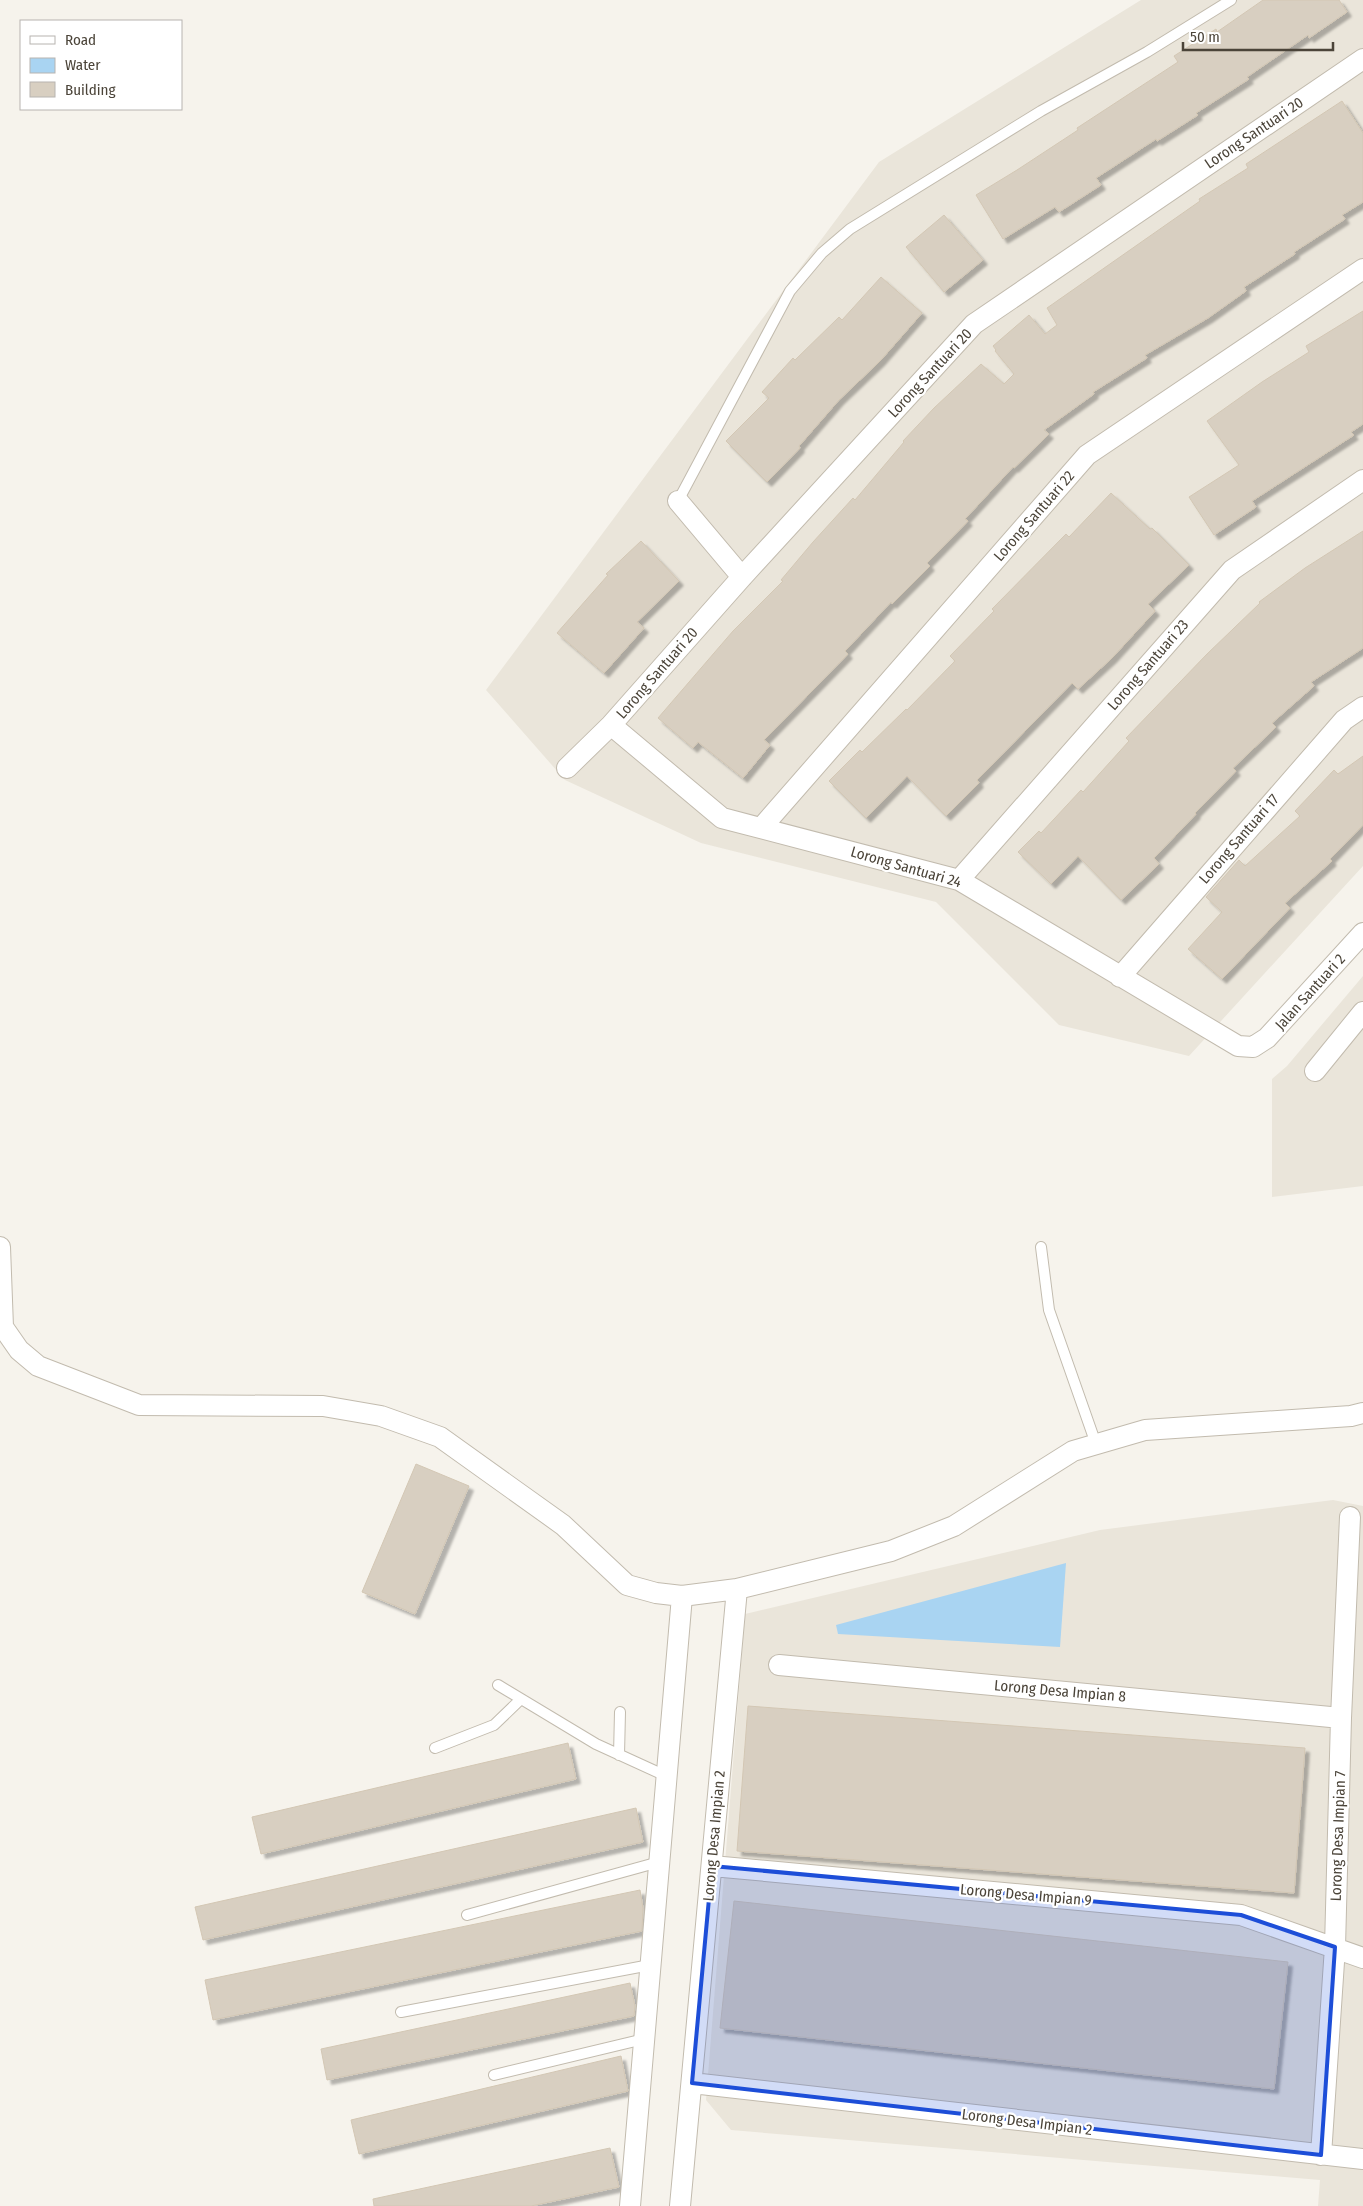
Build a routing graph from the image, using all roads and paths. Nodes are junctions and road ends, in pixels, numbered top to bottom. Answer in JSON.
{"nodes":[{"id":1,"x":1231,"y":0,"type":"edge"},
{"id":2,"x":1363,"y":59,"type":"edge"},
{"id":3,"x":1363,"y":269,"type":"edge"},
{"id":4,"x":1363,"y":480,"type":"edge"},
{"id":5,"x":678,"y":501,"type":"joint"},
{"id":6,"x":742,"y":577,"type":"junction"},
{"id":7,"x":1363,"y":707,"type":"edge"},
{"id":8,"x":611,"y":725,"type":"junction"},
{"id":9,"x":567,"y":768,"type":"dead end"},
{"id":10,"x":762,"y":827,"type":"junction"},
{"id":11,"x":959,"y":880,"type":"junction"},
{"id":12,"x":1363,"y":933,"type":"edge"},
{"id":13,"x":1120,"y":977,"type":"junction"},
{"id":14,"x":1363,"y":1012,"type":"edge"},
{"id":15,"x":1254,"y":1047,"type":"joint"},
{"id":16,"x":1315,"y":1071,"type":"dead end"},
{"id":17,"x":0,"y":1247,"type":"edge"},
{"id":18,"x":1041,"y":1247,"type":"dead end"},
{"id":19,"x":1363,"y":1413,"type":"edge"},
{"id":20,"x":1096,"y":1444,"type":"junction"},
{"id":21,"x":1350,"y":1516,"type":"dead end"},
{"id":22,"x":737,"y":1589,"type":"junction"},
{"id":23,"x":682,"y":1596,"type":"junction"},
{"id":24,"x":780,"y":1665,"type":"dead end"},
{"id":25,"x":498,"y":1685,"type":"dead end"},
{"id":26,"x":521,"y":1699,"type":"junction"},
{"id":27,"x":620,"y":1712,"type":"dead end"},
{"id":28,"x":1341,"y":1718,"type":"junction"},
{"id":29,"x":435,"y":1748,"type":"dead end"},
{"id":30,"x":619,"y":1755,"type":"junction"},
{"id":31,"x":666,"y":1776,"type":"junction"},
{"id":32,"x":659,"y":1862,"type":"junction"},
{"id":33,"x":712,"y":1866,"type":"junction"},
{"id":34,"x":467,"y":1915,"type":"dead end"},
{"id":35,"x":1335,"y":1947,"type":"junction"},
{"id":36,"x":1363,"y":1958,"type":"edge"},
{"id":37,"x":650,"y":1965,"type":"junction"},
{"id":38,"x":401,"y":2012,"type":"dead end"},
{"id":39,"x":644,"y":2039,"type":"junction"},
{"id":40,"x":494,"y":2075,"type":"dead end"},
{"id":41,"x":692,"y":2083,"type":"junction"},
{"id":42,"x":1321,"y":2155,"type":"junction"},
{"id":43,"x":1363,"y":2160,"type":"edge"},
{"id":44,"x":630,"y":2206,"type":"edge"},
{"id":45,"x":680,"y":2206,"type":"edge"}],
"edges":[{"from":1,"to":5,"type":"lane"},
{"from":2,"to":6,"type":"street","name":"Lorong Santuari 20"},
{"from":3,"to":10,"type":"street","name":"Lorong Santuari 22"},
{"from":4,"to":11,"type":"street","name":"Lorong Santuari 23"},
{"from":5,"to":6,"type":"street"},
{"from":6,"to":8,"type":"street","name":"Lorong Santuari 20"},
{"from":7,"to":13,"type":"street","name":"Lorong Santuari 17"},
{"from":8,"to":9,"type":"street","name":"Lorong Santuari 20"},
{"from":8,"to":10,"type":"street","name":"Lorong Santuari 24"},
{"from":10,"to":11,"type":"street","name":"Lorong Santuari 24"},
{"from":11,"to":13,"type":"street","name":"Lorong Santuari 24"},
{"from":12,"to":15,"type":"street","name":"Jalan Santuari 2"},
{"from":13,"to":15,"type":"street","name":"Lorong Santuari 24"},
{"from":14,"to":16,"type":"street"},
{"from":17,"to":23,"type":"street"},
{"from":18,"to":20,"type":"lane"},
{"from":19,"to":20,"type":"street"},
{"from":20,"to":22,"type":"street"},
{"from":21,"to":28,"type":"street","name":"Lorong Desa Impian 7"},
{"from":22,"to":23,"type":"street"},
{"from":22,"to":33,"type":"street","name":"Lorong Desa Impian 2"},
{"from":23,"to":31,"type":"street"},
{"from":24,"to":28,"type":"street","name":"Lorong Desa Impian 8"},
{"from":25,"to":26,"type":"lane"},
{"from":26,"to":29,"type":"lane"},
{"from":26,"to":30,"type":"lane"},
{"from":27,"to":30,"type":"lane"},
{"from":28,"to":35,"type":"street","name":"Lorong Desa Impian 7"},
{"from":30,"to":31,"type":"lane"},
{"from":31,"to":32,"type":"street"},
{"from":32,"to":34,"type":"lane"},
{"from":32,"to":37,"type":"street"},
{"from":33,"to":35,"type":"street","name":"Lorong Desa Impian 9"},
{"from":33,"to":41,"type":"street","name":"Lorong Desa Impian 2"},
{"from":35,"to":36,"type":"street","name":"Lorong Desa Impian 9"},
{"from":35,"to":42,"type":"street","name":"Lorong Desa Impian 7"},
{"from":37,"to":38,"type":"lane"},
{"from":37,"to":39,"type":"street"},
{"from":39,"to":40,"type":"lane"},
{"from":39,"to":44,"type":"street"},
{"from":41,"to":42,"type":"street","name":"Lorong Desa Impian 2"},
{"from":41,"to":45,"type":"street","name":"Lorong Desa Impian 2"},
{"from":42,"to":43,"type":"street","name":"Lorong Desa Impian 2"}]}
